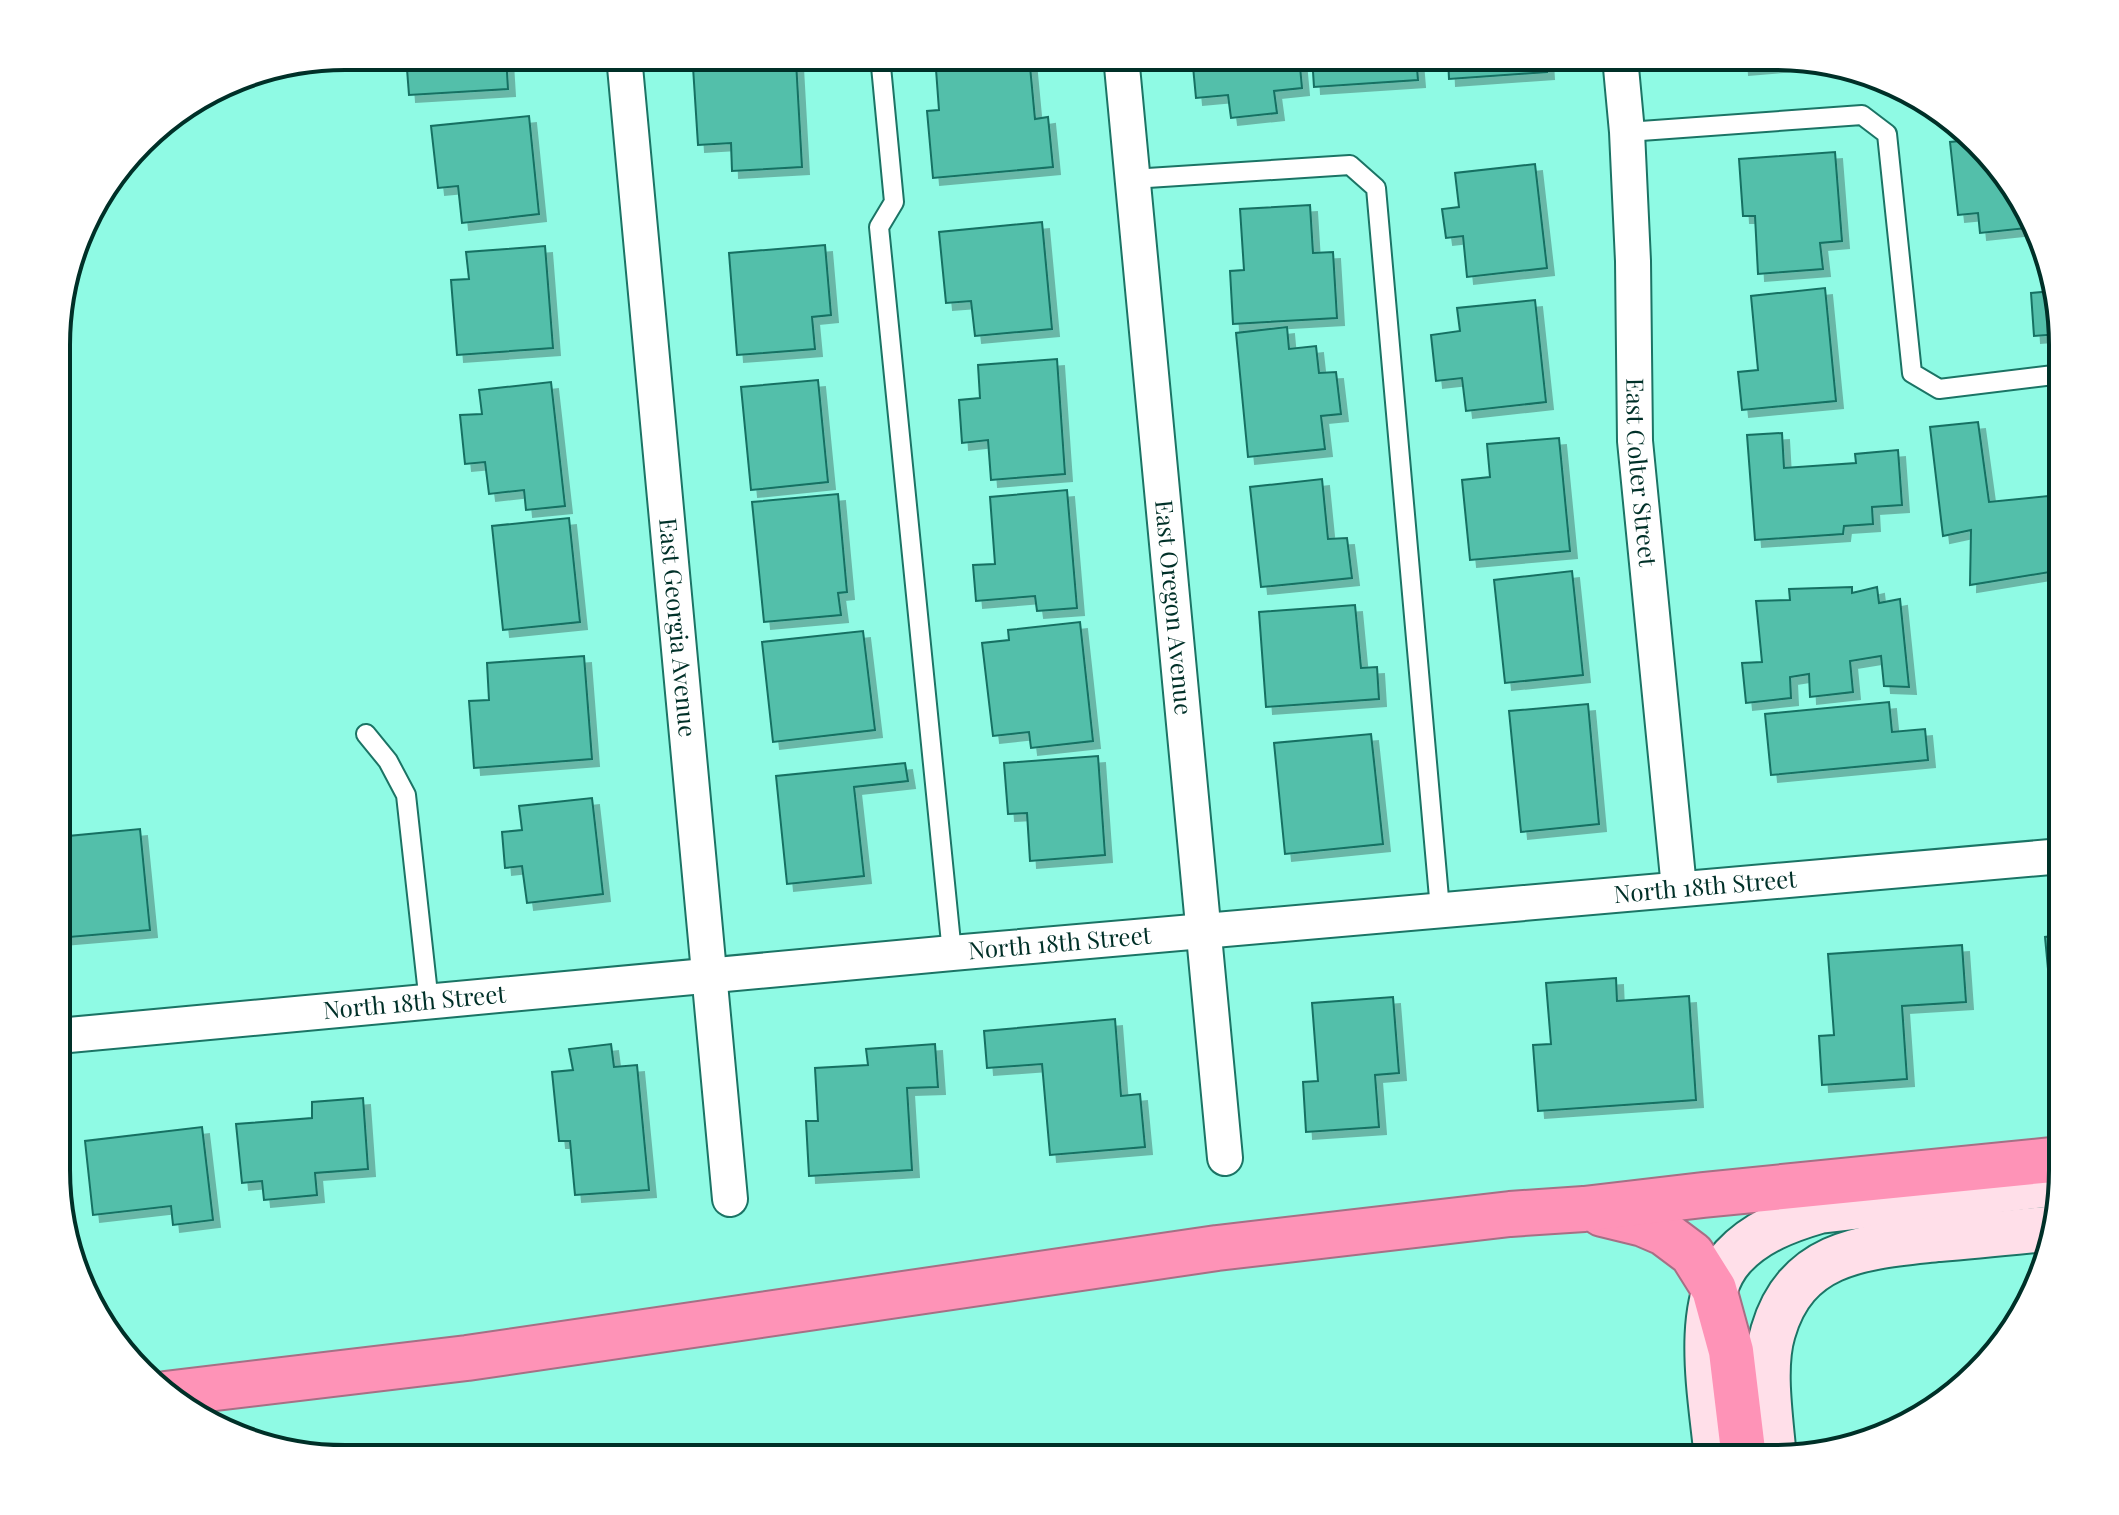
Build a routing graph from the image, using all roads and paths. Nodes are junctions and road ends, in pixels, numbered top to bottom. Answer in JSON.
{"nodes":[{"id":1,"x":625,"y":71,"type":"edge"},
{"id":2,"x":881,"y":71,"type":"edge"},
{"id":3,"x":1122,"y":71,"type":"edge"},
{"id":4,"x":1621,"y":71,"type":"edge"},
{"id":5,"x":1627,"y":132,"type":"junction"},
{"id":6,"x":1132,"y":179,"type":"junction"},
{"id":7,"x":2048,"y":376,"type":"edge"},
{"id":8,"x":366,"y":734,"type":"dead end"},
{"id":9,"x":2048,"y":857,"type":"edge"},
{"id":10,"x":1679,"y":888,"type":"junction"},
{"id":11,"x":1440,"y":909,"type":"junction"},
{"id":12,"x":1204,"y":931,"type":"junction"},
{"id":13,"x":952,"y":953,"type":"junction"},
{"id":14,"x":710,"y":975,"type":"junction"},
{"id":15,"x":429,"y":1003,"type":"junction"},
{"id":16,"x":71,"y":1035,"type":"edge"},
{"id":17,"x":1225,"y":1158,"type":"dead end"},
{"id":18,"x":2048,"y":1160,"type":"edge"},
{"id":19,"x":2048,"y":1185,"type":"edge"},
{"id":20,"x":730,"y":1199,"type":"dead end"},
{"id":21,"x":1584,"y":1209,"type":"junction"},
{"id":22,"x":2042,"y":1229,"type":"edge"},
{"id":23,"x":1714,"y":1289,"type":"junction"},
{"id":24,"x":1738,"y":1384,"type":"junction"},
{"id":25,"x":183,"y":1392,"type":"edge"},
{"id":26,"x":1721,"y":1445,"type":"edge"},
{"id":27,"x":1743,"y":1445,"type":"edge"},
{"id":28,"x":1767,"y":1445,"type":"edge"}],
"edges":[{"from":1,"to":14,"type":"street","name":"East Georgia Avenue"},
{"from":2,"to":13,"type":"lane"},
{"from":3,"to":6,"type":"street","name":"East Oregon Avenue"},
{"from":4,"to":5,"type":"street","name":"East Colter Street"},
{"from":5,"to":7,"type":"lane"},
{"from":5,"to":10,"type":"street","name":"East Colter Street"},
{"from":6,"to":11,"type":"lane"},
{"from":6,"to":12,"type":"street","name":"East Oregon Avenue"},
{"from":8,"to":15,"type":"lane"},
{"from":9,"to":10,"type":"street","name":"North 18th Street"},
{"from":10,"to":11,"type":"street","name":"North 18th Street"},
{"from":11,"to":12,"type":"street","name":"North 18th Street"},
{"from":12,"to":13,"type":"street","name":"North 18th Street"},
{"from":12,"to":17,"type":"street","name":"East Oregon Avenue"},
{"from":13,"to":14,"type":"street","name":"North 18th Street"},
{"from":14,"to":15,"type":"street","name":"North 18th Street"},
{"from":14,"to":20,"type":"street","name":"East Georgia Avenue"},
{"from":15,"to":16,"type":"street","name":"North 18th Street"},
{"from":18,"to":21,"type":"highway"},
{"from":19,"to":23,"type":"main road"},
{"from":21,"to":23,"type":"highway"},
{"from":21,"to":25,"type":"highway"},
{"from":22,"to":24,"type":"main road"},
{"from":23,"to":24,"type":"highway"},
{"from":24,"to":26,"type":"main road"},
{"from":24,"to":27,"type":"highway"},
{"from":24,"to":28,"type":"main road"}]}
